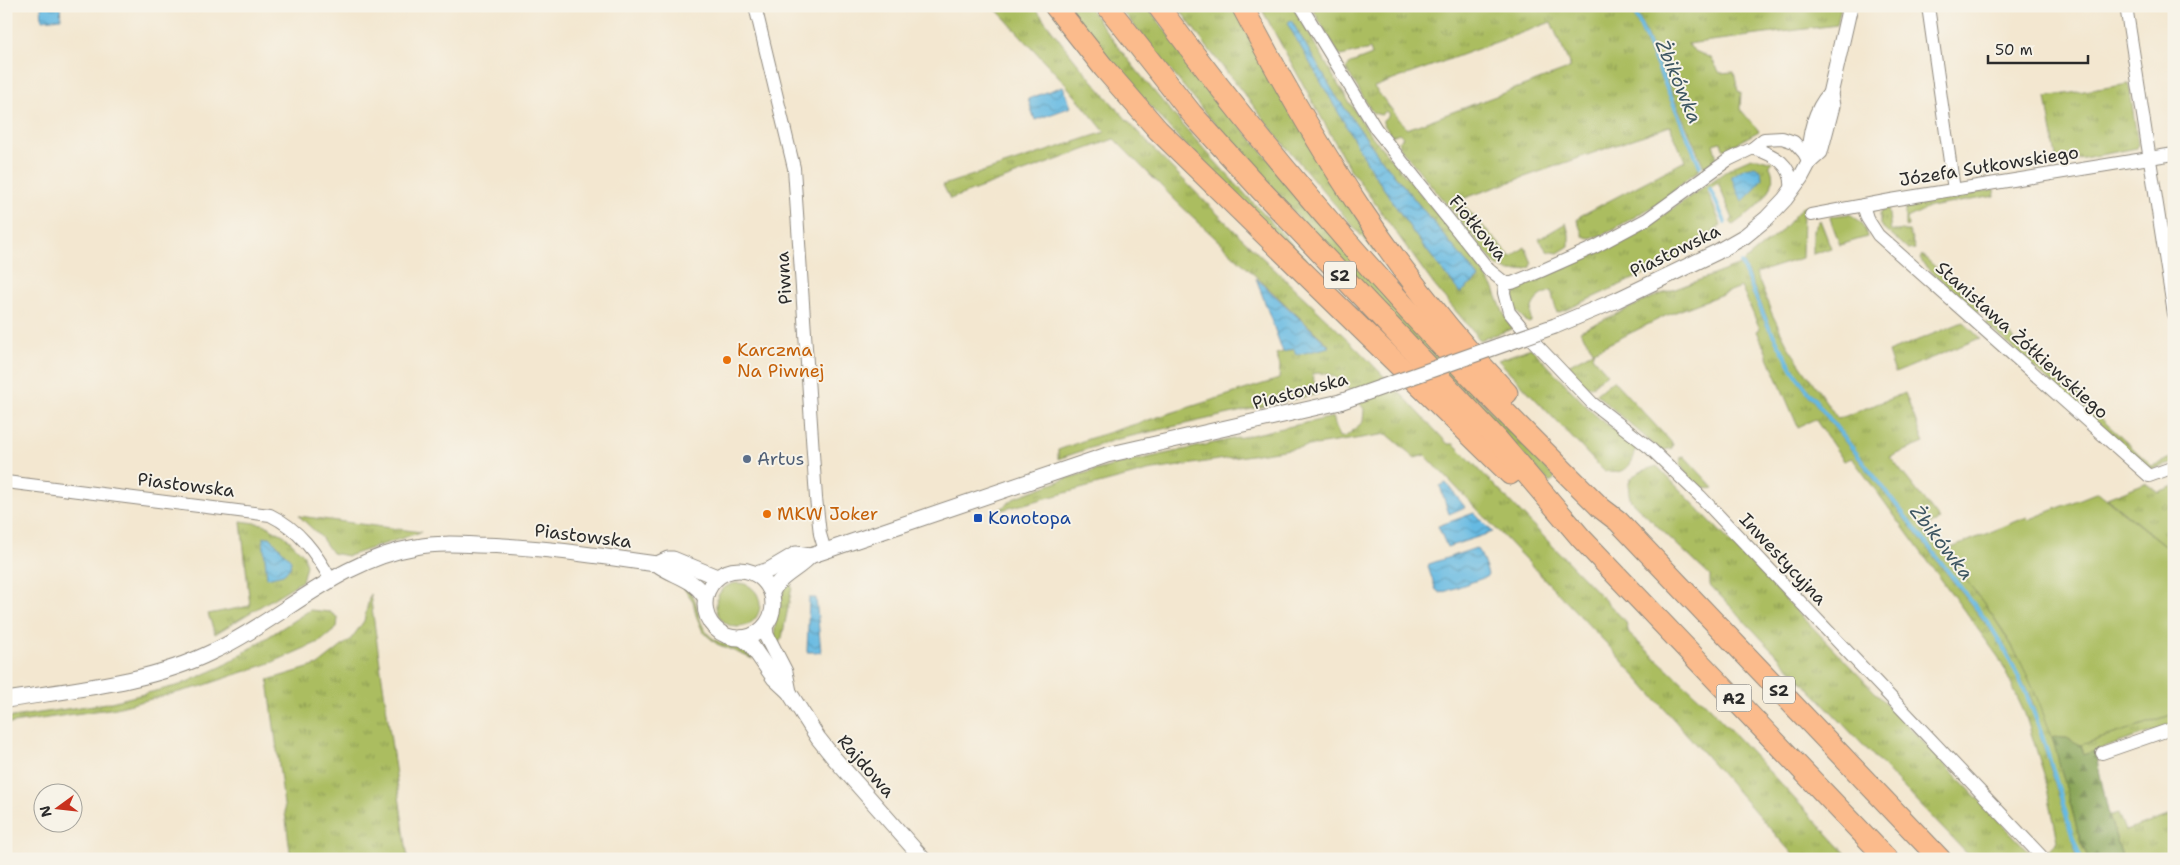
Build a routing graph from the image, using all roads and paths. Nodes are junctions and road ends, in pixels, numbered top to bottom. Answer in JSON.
{"nodes":[{"id":1,"x":756,"y":6,"type":"edge"},
{"id":2,"x":1055,"y":6,"type":"edge"},
{"id":3,"x":1107,"y":6,"type":"edge"},
{"id":4,"x":1158,"y":6,"type":"edge"},
{"id":5,"x":1242,"y":6,"type":"edge"},
{"id":6,"x":1301,"y":6,"type":"edge"},
{"id":7,"x":1850,"y":6,"type":"edge"},
{"id":8,"x":1928,"y":6,"type":"edge"},
{"id":9,"x":2126,"y":6,"type":"edge"},
{"id":10,"x":1753,"y":148,"type":"junction"},
{"id":11,"x":2174,"y":154,"type":"edge"},
{"id":12,"x":2149,"y":158,"type":"junction"},
{"id":13,"x":1809,"y":162,"type":"junction"},
{"id":14,"x":1792,"y":190,"type":"junction"},
{"id":15,"x":1954,"y":190,"type":"junction"},
{"id":16,"x":1863,"y":205,"type":"junction"},
{"id":17,"x":1811,"y":215,"type":"dead end"},
{"id":18,"x":1505,"y":283,"type":"junction"},
{"id":19,"x":2174,"y":314,"type":"edge"},
{"id":20,"x":2174,"y":466,"type":"edge"},
{"id":21,"x":6,"y":482,"type":"edge"},
{"id":22,"x":1618,"y":521,"type":"junction"},
{"id":23,"x":1581,"y":538,"type":"junction"},
{"id":24,"x":825,"y":551,"type":"junction"},
{"id":25,"x":810,"y":556,"type":"junction"},
{"id":26,"x":657,"y":564,"type":"junction"},
{"id":27,"x":756,"y":574,"type":"junction"},
{"id":28,"x":717,"y":577,"type":"junction"},
{"id":29,"x":331,"y":580,"type":"junction"},
{"id":30,"x":772,"y":592,"type":"junction"},
{"id":31,"x":706,"y":597,"type":"junction"},
{"id":32,"x":765,"y":627,"type":"junction"},
{"id":33,"x":742,"y":638,"type":"junction"},
{"id":34,"x":789,"y":692,"type":"junction"},
{"id":35,"x":6,"y":700,"type":"edge"},
{"id":36,"x":2174,"y":728,"type":"edge"},
{"id":37,"x":2102,"y":754,"type":"dead end"},
{"id":38,"x":923,"y":859,"type":"edge"},
{"id":39,"x":1887,"y":859,"type":"edge"},
{"id":40,"x":1940,"y":859,"type":"edge"},
{"id":41,"x":2044,"y":859,"type":"edge"}],
"edges":[{"from":1,"to":24,"type":"street","name":"Piwna"},
{"from":2,"to":23,"type":"highway"},
{"from":3,"to":23,"type":"highway","number":"S2"},
{"from":4,"to":22,"type":"highway","number":"S2"},
{"from":5,"to":22,"type":"highway"},
{"from":6,"to":18,"type":"street","name":"Fiołkowa"},
{"from":7,"to":13,"type":"street","name":"Piastowska"},
{"from":8,"to":15,"type":"street"},
{"from":9,"to":12,"type":"street"},
{"from":10,"to":13,"type":"street","name":"Fiołkowa"},
{"from":10,"to":14,"type":"street"},
{"from":10,"to":18,"type":"street","name":"Fiołkowa"},
{"from":11,"to":12,"type":"street","name":"Józefa Sułkowskiego"},
{"from":12,"to":15,"type":"street","name":"Józefa Sułkowskiego"},
{"from":12,"to":19,"type":"street"},
{"from":13,"to":14,"type":"street","name":"Piastowska"},
{"from":14,"to":24,"type":"street","name":"Piastowska","bridge":true},
{"from":15,"to":16,"type":"street","name":"Józefa Sułkowskiego"},
{"from":16,"to":17,"type":"street","name":"Józefa Sułkowskiego"},
{"from":16,"to":20,"type":"street","name":"Stanisława Żółkiewskiego"},
{"from":18,"to":41,"type":"street","name":"Inwestycyjna"},
{"from":21,"to":29,"type":"street","name":"Piastowska"},
{"from":22,"to":40,"type":"highway","number":"S2"},
{"from":23,"to":39,"type":"highway","number":"A2"},
{"from":24,"to":25,"type":"street","name":"Piastowska"},
{"from":25,"to":27,"type":"street","name":"Piastowska"},
{"from":25,"to":30,"type":"street","name":"Piastowska"},
{"from":26,"to":28,"type":"street","name":"Piastowska"},
{"from":26,"to":29,"type":"street","name":"Piastowska"},
{"from":26,"to":31,"type":"street","name":"Piastowska"},
{"from":27,"to":28,"type":"street"},
{"from":27,"to":30,"type":"street"},
{"from":28,"to":31,"type":"street"},
{"from":29,"to":35,"type":"street","name":"Piastowska"},
{"from":30,"to":32,"type":"street"},
{"from":31,"to":33,"type":"street"},
{"from":32,"to":33,"type":"street"},
{"from":32,"to":34,"type":"street","name":"Rajdowa"},
{"from":33,"to":34,"type":"street","name":"Rajdowa"},
{"from":34,"to":38,"type":"street","name":"Rajdowa"},
{"from":36,"to":37,"type":"street"}]}
